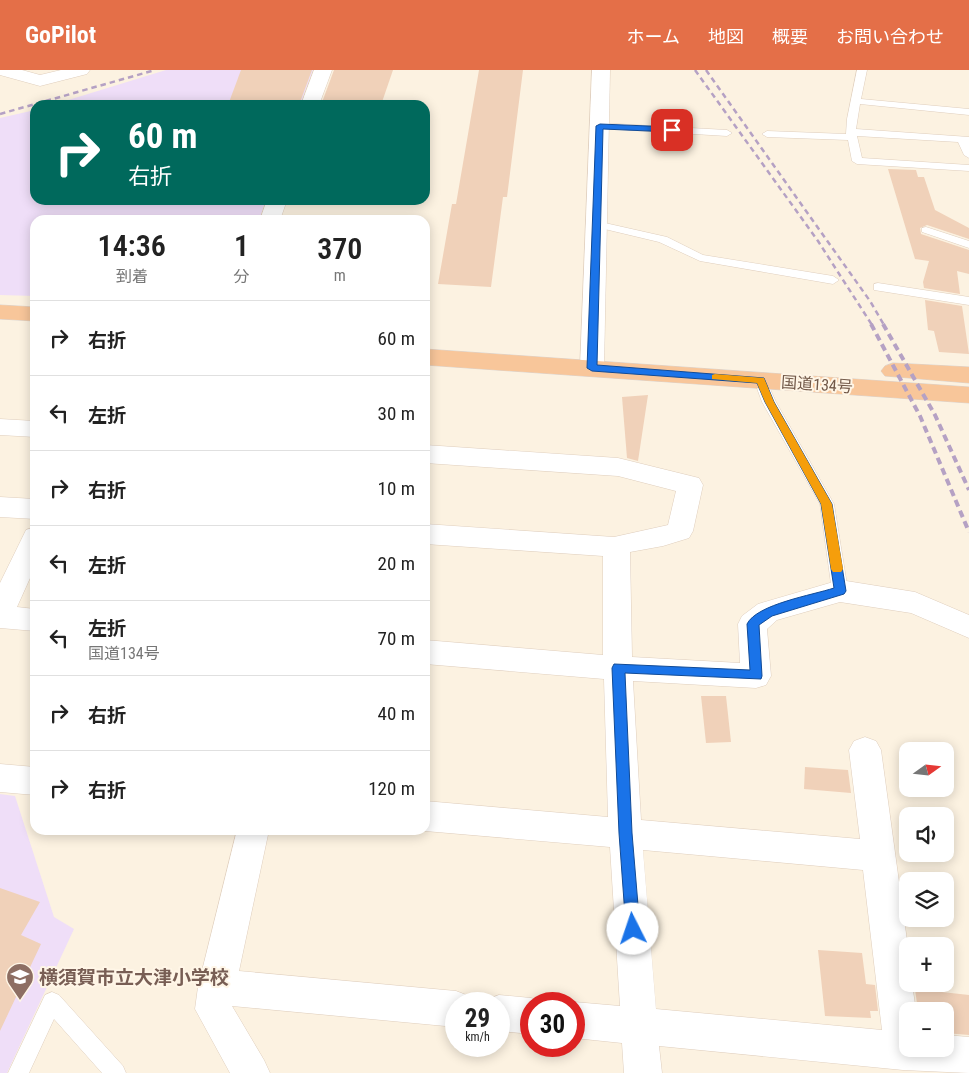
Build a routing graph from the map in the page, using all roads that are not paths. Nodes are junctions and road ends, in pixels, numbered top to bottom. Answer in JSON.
{"nodes":[{"id":1,"x":3,"y":70,"type":"edge"},
{"id":2,"x":81,"y":70,"type":"edge"},
{"id":3,"x":323,"y":70,"type":"edge"},
{"id":4,"x":601,"y":70,"type":"edge"},
{"id":5,"x":862,"y":70,"type":"edge"},
{"id":6,"x":312,"y":100,"type":"edge"},
{"id":7,"x":856,"y":101,"type":"junction"},
{"id":8,"x":969,"y":112,"type":"edge"},
{"id":9,"x":600,"y":126,"type":"junction"},
{"id":10,"x":727,"y":133,"type":"dead end"},
{"id":11,"x":767,"y":134,"type":"dead end"},
{"id":12,"x":851,"y":135,"type":"junction"},
{"id":13,"x":966,"y":139,"type":"edge"},
{"id":14,"x":969,"y":155,"type":"edge"},
{"id":15,"x":969,"y":168,"type":"edge"},
{"id":16,"x":596,"y":224,"type":"junction"},
{"id":17,"x":926,"y":230,"type":"dead end"},
{"id":18,"x":969,"y":245,"type":"edge"},
{"id":19,"x":833,"y":280,"type":"dead end"},
{"id":20,"x":878,"y":287,"type":"dead end"},
{"id":21,"x":969,"y":302,"type":"edge"},
{"id":22,"x":0,"y":312,"type":"edge"},
{"id":23,"x":30,"y":314,"type":"edge"},
{"id":24,"x":0,"y":330,"type":"edge"},
{"id":25,"x":30,"y":332,"type":"edge"},
{"id":26,"x":430,"y":341,"type":"edge"},
{"id":27,"x":430,"y":357,"type":"edge"},
{"id":28,"x":592,"y":359,"type":"junction"},
{"id":29,"x":969,"y":375,"type":"edge"},
{"id":30,"x":760,"y":380,"type":"junction"},
{"id":31,"x":969,"y":395,"type":"edge"},
{"id":32,"x":0,"y":427,"type":"edge"},
{"id":33,"x":30,"y":428,"type":"edge"},
{"id":34,"x":430,"y":454,"type":"edge"},
{"id":35,"x":0,"y":507,"type":"edge"},
{"id":36,"x":30,"y":509,"type":"edge"},
{"id":37,"x":430,"y":534,"type":"edge"},
{"id":38,"x":616,"y":547,"type":"junction"},
{"id":39,"x":30,"y":548,"type":"edge"},
{"id":40,"x":840,"y":591,"type":"junction"},
{"id":41,"x":0,"y":616,"type":"edge"},
{"id":42,"x":30,"y":619,"type":"edge"},
{"id":43,"x":969,"y":627,"type":"edge"},
{"id":44,"x":430,"y":652,"type":"edge"},
{"id":45,"x":618,"y":668,"type":"junction"},
{"id":46,"x":866,"y":750,"type":"dead end"},
{"id":47,"x":0,"y":778,"type":"edge"},
{"id":48,"x":30,"y":781,"type":"edge"},
{"id":49,"x":430,"y":816,"type":"edge"},
{"id":50,"x":626,"y":833,"type":"junction"},
{"id":51,"x":252,"y":835,"type":"edge"},
{"id":52,"x":878,"y":856,"type":"junction"},
{"id":53,"x":216,"y":987,"type":"junction"},
{"id":54,"x":445,"y":1008,"type":"edge"},
{"id":55,"x":899,"y":1020,"type":"edge"},
{"id":56,"x":585,"y":1021,"type":"edge"},
{"id":57,"x":640,"y":1026,"type":"junction"},
{"id":58,"x":899,"y":1051,"type":"edge"},
{"id":59,"x":954,"y":1055,"type":"edge"},
{"id":60,"x":969,"y":1056,"type":"edge"},
{"id":61,"x":18,"y":1073,"type":"edge"},
{"id":62,"x":116,"y":1073,"type":"edge"},
{"id":63,"x":251,"y":1073,"type":"edge"},
{"id":64,"x":643,"y":1073,"type":"edge"}],
"edges":[{"from":1,"to":2,"type":"street"},
{"from":3,"to":6,"type":"street"},
{"from":4,"to":9,"type":"street"},
{"from":5,"to":7,"type":"lane"},
{"from":7,"to":8,"type":"lane"},
{"from":7,"to":12,"type":"lane"},
{"from":9,"to":10,"type":"lane"},
{"from":9,"to":16,"type":"street"},
{"from":11,"to":12,"type":"lane"},
{"from":12,"to":13,"type":"lane"},
{"from":12,"to":15,"type":"lane"},
{"from":13,"to":14,"type":"lane"},
{"from":16,"to":19,"type":"lane"},
{"from":16,"to":28,"type":"street"},
{"from":17,"to":18,"type":"lane"},
{"from":20,"to":21,"type":"lane"},
{"from":22,"to":23,"type":"highway"},
{"from":24,"to":25,"type":"highway"},
{"from":26,"to":28,"type":"highway","name":"国道134号"},
{"from":27,"to":28,"type":"highway","name":"国道134号"},
{"from":28,"to":29,"type":"highway","name":"国道134号"},
{"from":28,"to":30,"type":"highway","name":"国道134号"},
{"from":30,"to":31,"type":"highway","name":"国道134号"},
{"from":30,"to":40,"type":"lane"},
{"from":32,"to":33,"type":"street"},
{"from":34,"to":38,"type":"street"},
{"from":35,"to":36,"type":"street"},
{"from":37,"to":38,"type":"street"},
{"from":38,"to":45,"type":"street"},
{"from":39,"to":41,"type":"street"},
{"from":40,"to":43,"type":"street"},
{"from":40,"to":45,"type":"street"},
{"from":41,"to":42,"type":"street"},
{"from":44,"to":45,"type":"street"},
{"from":45,"to":50,"type":"street"},
{"from":46,"to":52,"type":"street"},
{"from":47,"to":48,"type":"street"},
{"from":49,"to":50,"type":"street"},
{"from":50,"to":52,"type":"street"},
{"from":50,"to":57,"type":"street"},
{"from":51,"to":53,"type":"street"},
{"from":52,"to":55,"type":"street"},
{"from":53,"to":54,"type":"street"},
{"from":53,"to":63,"type":"street"},
{"from":56,"to":57,"type":"street"},
{"from":57,"to":58,"type":"street"},
{"from":57,"to":64,"type":"street"},
{"from":59,"to":60,"type":"street"},
{"from":61,"to":62,"type":"lane"}]}
